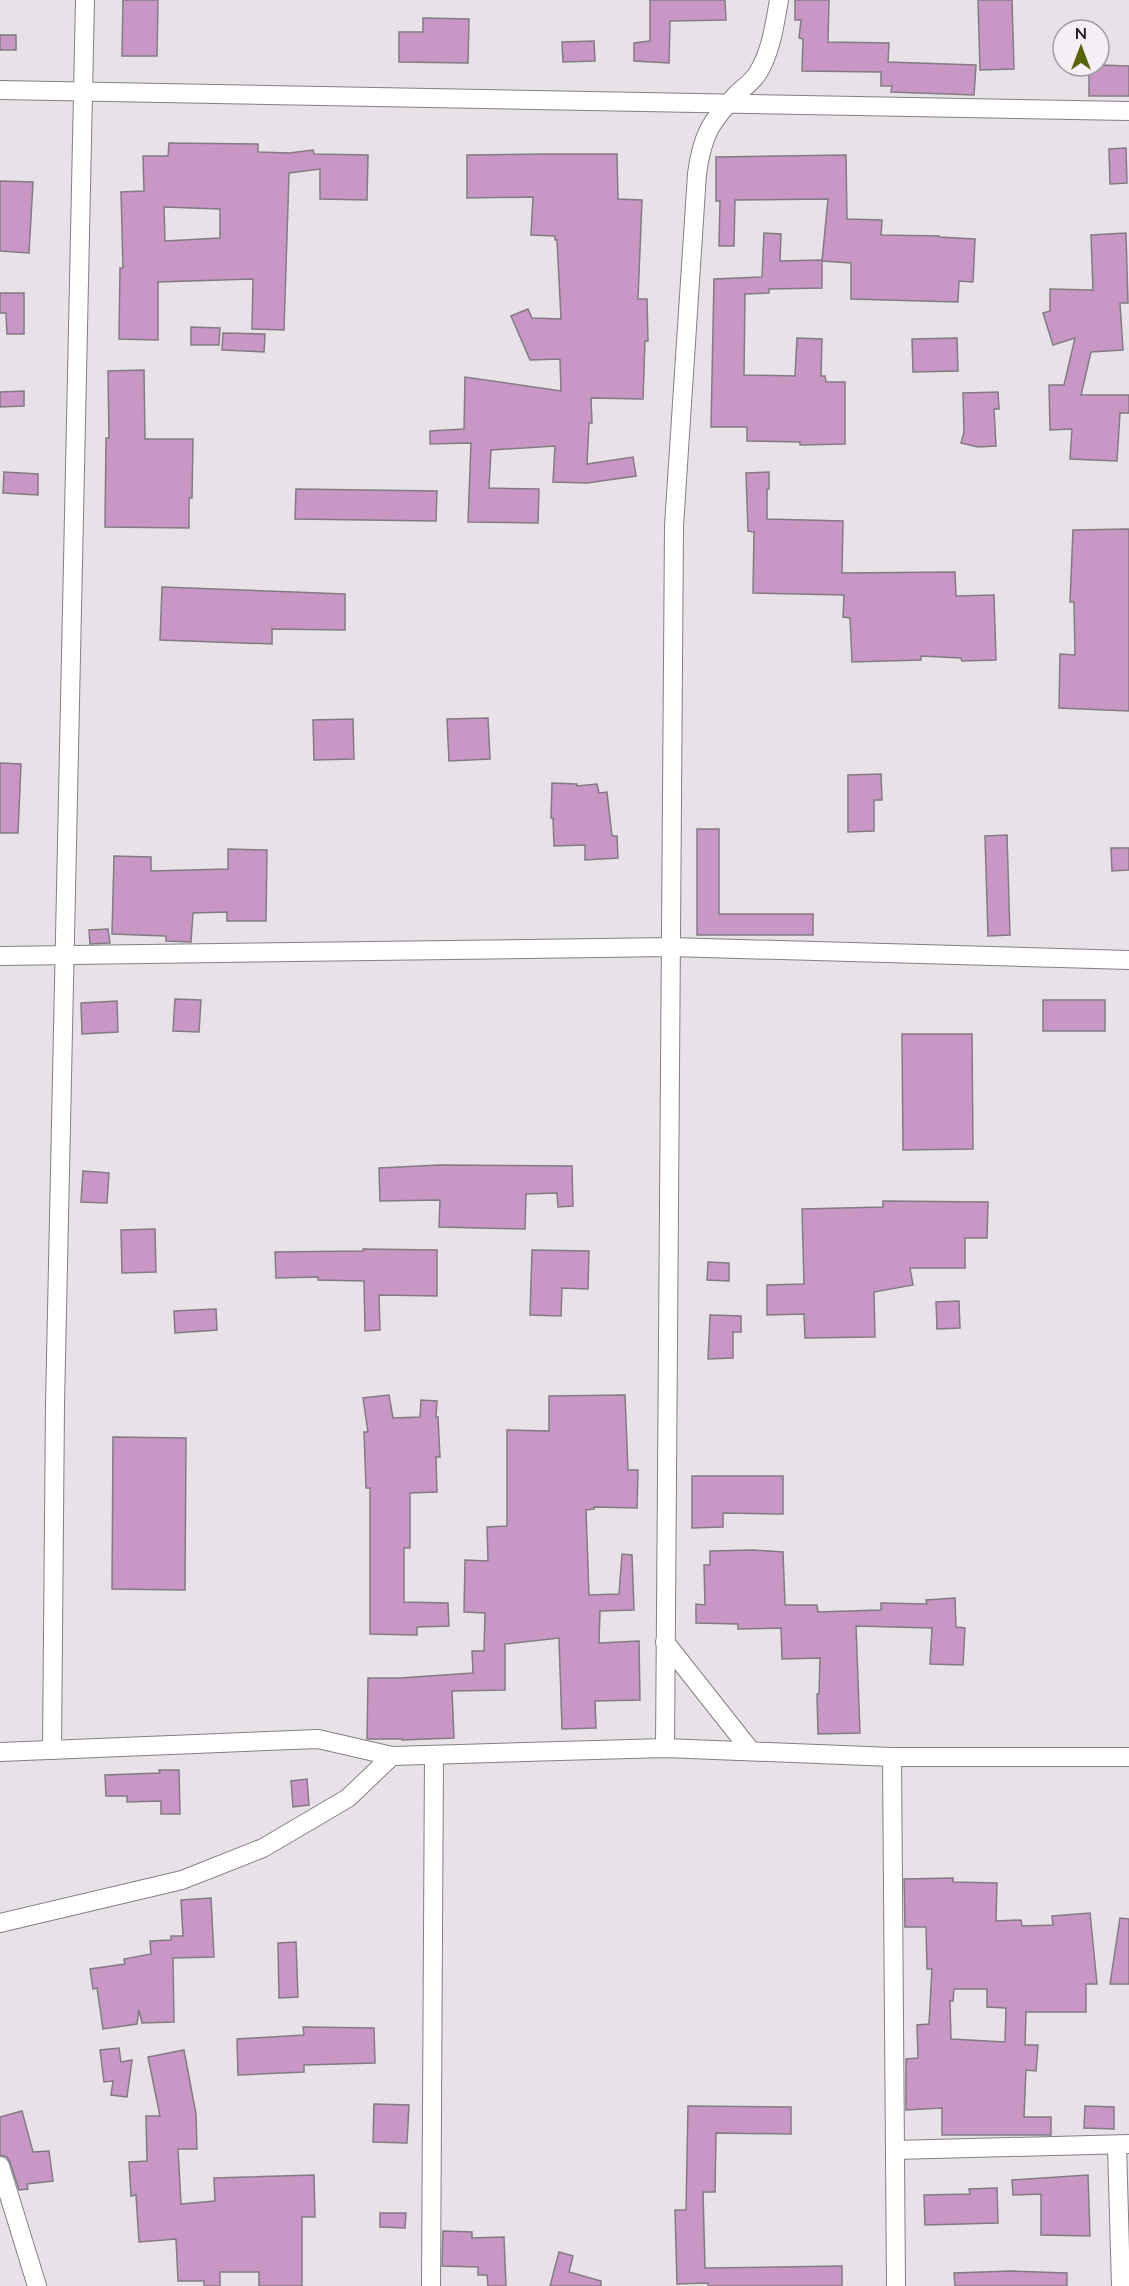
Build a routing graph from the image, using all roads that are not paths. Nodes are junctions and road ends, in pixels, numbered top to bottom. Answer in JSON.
{"nodes":[{"id":1,"x":85,"y":0,"type":"edge"},
{"id":2,"x":779,"y":0,"type":"edge"},
{"id":3,"x":0,"y":90,"type":"edge"},
{"id":4,"x":82,"y":93,"type":"junction"},
{"id":5,"x":728,"y":103,"type":"junction"},
{"id":6,"x":1129,"y":111,"type":"edge"},
{"id":7,"x":671,"y":947,"type":"junction"},
{"id":8,"x":0,"y":957,"type":"edge"},
{"id":9,"x":65,"y":957,"type":"junction"},
{"id":10,"x":1129,"y":960,"type":"edge"},
{"id":11,"x":665,"y":1642,"type":"junction"},
{"id":12,"x":664,"y":1748,"type":"junction"},
{"id":13,"x":52,"y":1750,"type":"junction"},
{"id":14,"x":751,"y":1751,"type":"junction"},
{"id":15,"x":0,"y":1752,"type":"edge"},
{"id":16,"x":392,"y":1756,"type":"junction"},
{"id":17,"x":434,"y":1756,"type":"junction"},
{"id":18,"x":892,"y":1757,"type":"junction"},
{"id":19,"x":1129,"y":1757,"type":"edge"},
{"id":20,"x":0,"y":1923,"type":"edge"},
{"id":21,"x":1123,"y":2144,"type":"edge"},
{"id":22,"x":894,"y":2150,"type":"junction"},
{"id":23,"x":0,"y":2166,"type":"edge"},
{"id":24,"x":37,"y":2286,"type":"edge"},
{"id":25,"x":431,"y":2286,"type":"edge"},
{"id":26,"x":896,"y":2286,"type":"edge"},
{"id":27,"x":1121,"y":2286,"type":"edge"}],
"edges":[{"from":1,"to":4,"type":"street"},
{"from":2,"to":5,"type":"street"},
{"from":3,"to":4,"type":"street"},
{"from":4,"to":5,"type":"street"},
{"from":4,"to":9,"type":"street"},
{"from":5,"to":6,"type":"street"},
{"from":5,"to":7,"type":"street"},
{"from":7,"to":9,"type":"street"},
{"from":7,"to":10,"type":"street"},
{"from":7,"to":11,"type":"street"},
{"from":8,"to":9,"type":"street"},
{"from":9,"to":13,"type":"street"},
{"from":11,"to":12,"type":"street"},
{"from":11,"to":14,"type":"street"},
{"from":12,"to":14,"type":"street"},
{"from":12,"to":17,"type":"street"},
{"from":13,"to":15,"type":"street"},
{"from":13,"to":16,"type":"street"},
{"from":14,"to":18,"type":"street"},
{"from":16,"to":17,"type":"street"},
{"from":16,"to":20,"type":"street"},
{"from":17,"to":25,"type":"street"},
{"from":18,"to":19,"type":"street"},
{"from":18,"to":22,"type":"street"},
{"from":21,"to":22,"type":"street"},
{"from":21,"to":27,"type":"street"},
{"from":22,"to":26,"type":"street"},
{"from":23,"to":24,"type":"street"}]}
